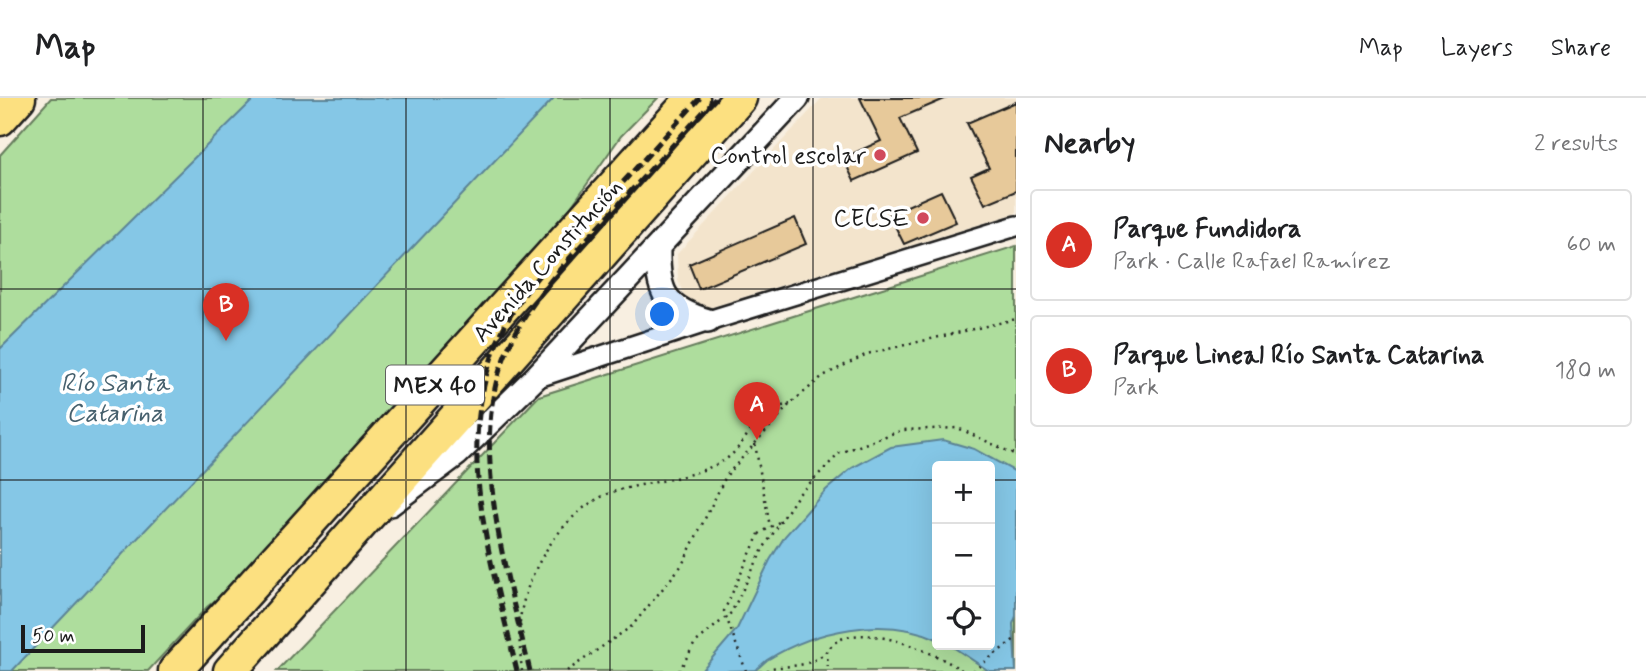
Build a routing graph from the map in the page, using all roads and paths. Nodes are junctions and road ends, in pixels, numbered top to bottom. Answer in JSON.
{"nodes":[{"id":1,"x":19,"y":98,"type":"edge"},
{"id":2,"x":693,"y":98,"type":"edge"},
{"id":3,"x":740,"y":98,"type":"edge"},
{"id":4,"x":797,"y":98,"type":"edge"},
{"id":5,"x":0,"y":119,"type":"edge"},
{"id":6,"x":1016,"y":226,"type":"edge"},
{"id":7,"x":658,"y":248,"type":"junction"},
{"id":8,"x":1016,"y":319,"type":"edge"},
{"id":9,"x":708,"y":321,"type":"junction"},
{"id":10,"x":535,"y":378,"type":"junction"},
{"id":11,"x":790,"y":404,"type":"junction"},
{"id":12,"x":447,"y":425,"type":"junction"},
{"id":13,"x":754,"y":443,"type":"junction"},
{"id":14,"x":1016,"y":455,"type":"edge"},
{"id":15,"x":782,"y":520,"type":"junction"},
{"id":16,"x":358,"y":526,"type":"junction"},
{"id":17,"x":770,"y":527,"type":"junction"},
{"id":18,"x":1016,"y":638,"type":"edge"},
{"id":19,"x":200,"y":644,"type":"junction"},
{"id":20,"x":827,"y":651,"type":"junction"},
{"id":21,"x":176,"y":671,"type":"edge"},
{"id":22,"x":230,"y":671,"type":"edge"},
{"id":23,"x":522,"y":671,"type":"edge"},
{"id":24,"x":568,"y":671,"type":"edge"},
{"id":25,"x":679,"y":671,"type":"edge"},
{"id":26,"x":746,"y":671,"type":"edge"},
{"id":27,"x":767,"y":671,"type":"edge"},
{"id":28,"x":828,"y":671,"type":"edge"},
{"id":29,"x":963,"y":671,"type":"edge"},
{"id":30,"x":974,"y":671,"type":"edge"}],
"edges":[{"from":1,"to":5,"type":"highway"},
{"from":2,"to":19,"type":"highway","name":"Avenida Constitución","number":"MEX 40"},
{"from":3,"to":12,"type":"highway","name":"Avenida Constitución","number":"MEX 40"},
{"from":4,"to":7,"type":"street"},
{"from":6,"to":9,"type":"street"},
{"from":7,"to":9,"type":"street"},
{"from":7,"to":10,"type":"street"},
{"from":8,"to":11,"type":"path"},
{"from":9,"to":10,"type":"street"},
{"from":10,"to":16,"type":"street"},
{"from":11,"to":13,"type":"path"},
{"from":11,"to":23,"type":"path"},
{"from":12,"to":16,"type":"highway","name":"Avenida Constitución","number":"MEX 40"},
{"from":12,"to":19,"type":"highway"},
{"from":13,"to":17,"type":"path"},
{"from":13,"to":24,"type":"path"},
{"from":14,"to":15,"type":"path"},
{"from":15,"to":17,"type":"path"},
{"from":15,"to":25,"type":"path"},
{"from":16,"to":22,"type":"highway","name":"Avenida Constitución","number":"MEX 40"},
{"from":17,"to":26,"type":"path","bridge":true},
{"from":18,"to":30,"type":"path"},
{"from":19,"to":21,"type":"highway","name":"Avenida Constitución","number":"MEX 40"},
{"from":20,"to":27,"type":"path"},
{"from":20,"to":28,"type":"path"},
{"from":20,"to":29,"type":"path"}]}
